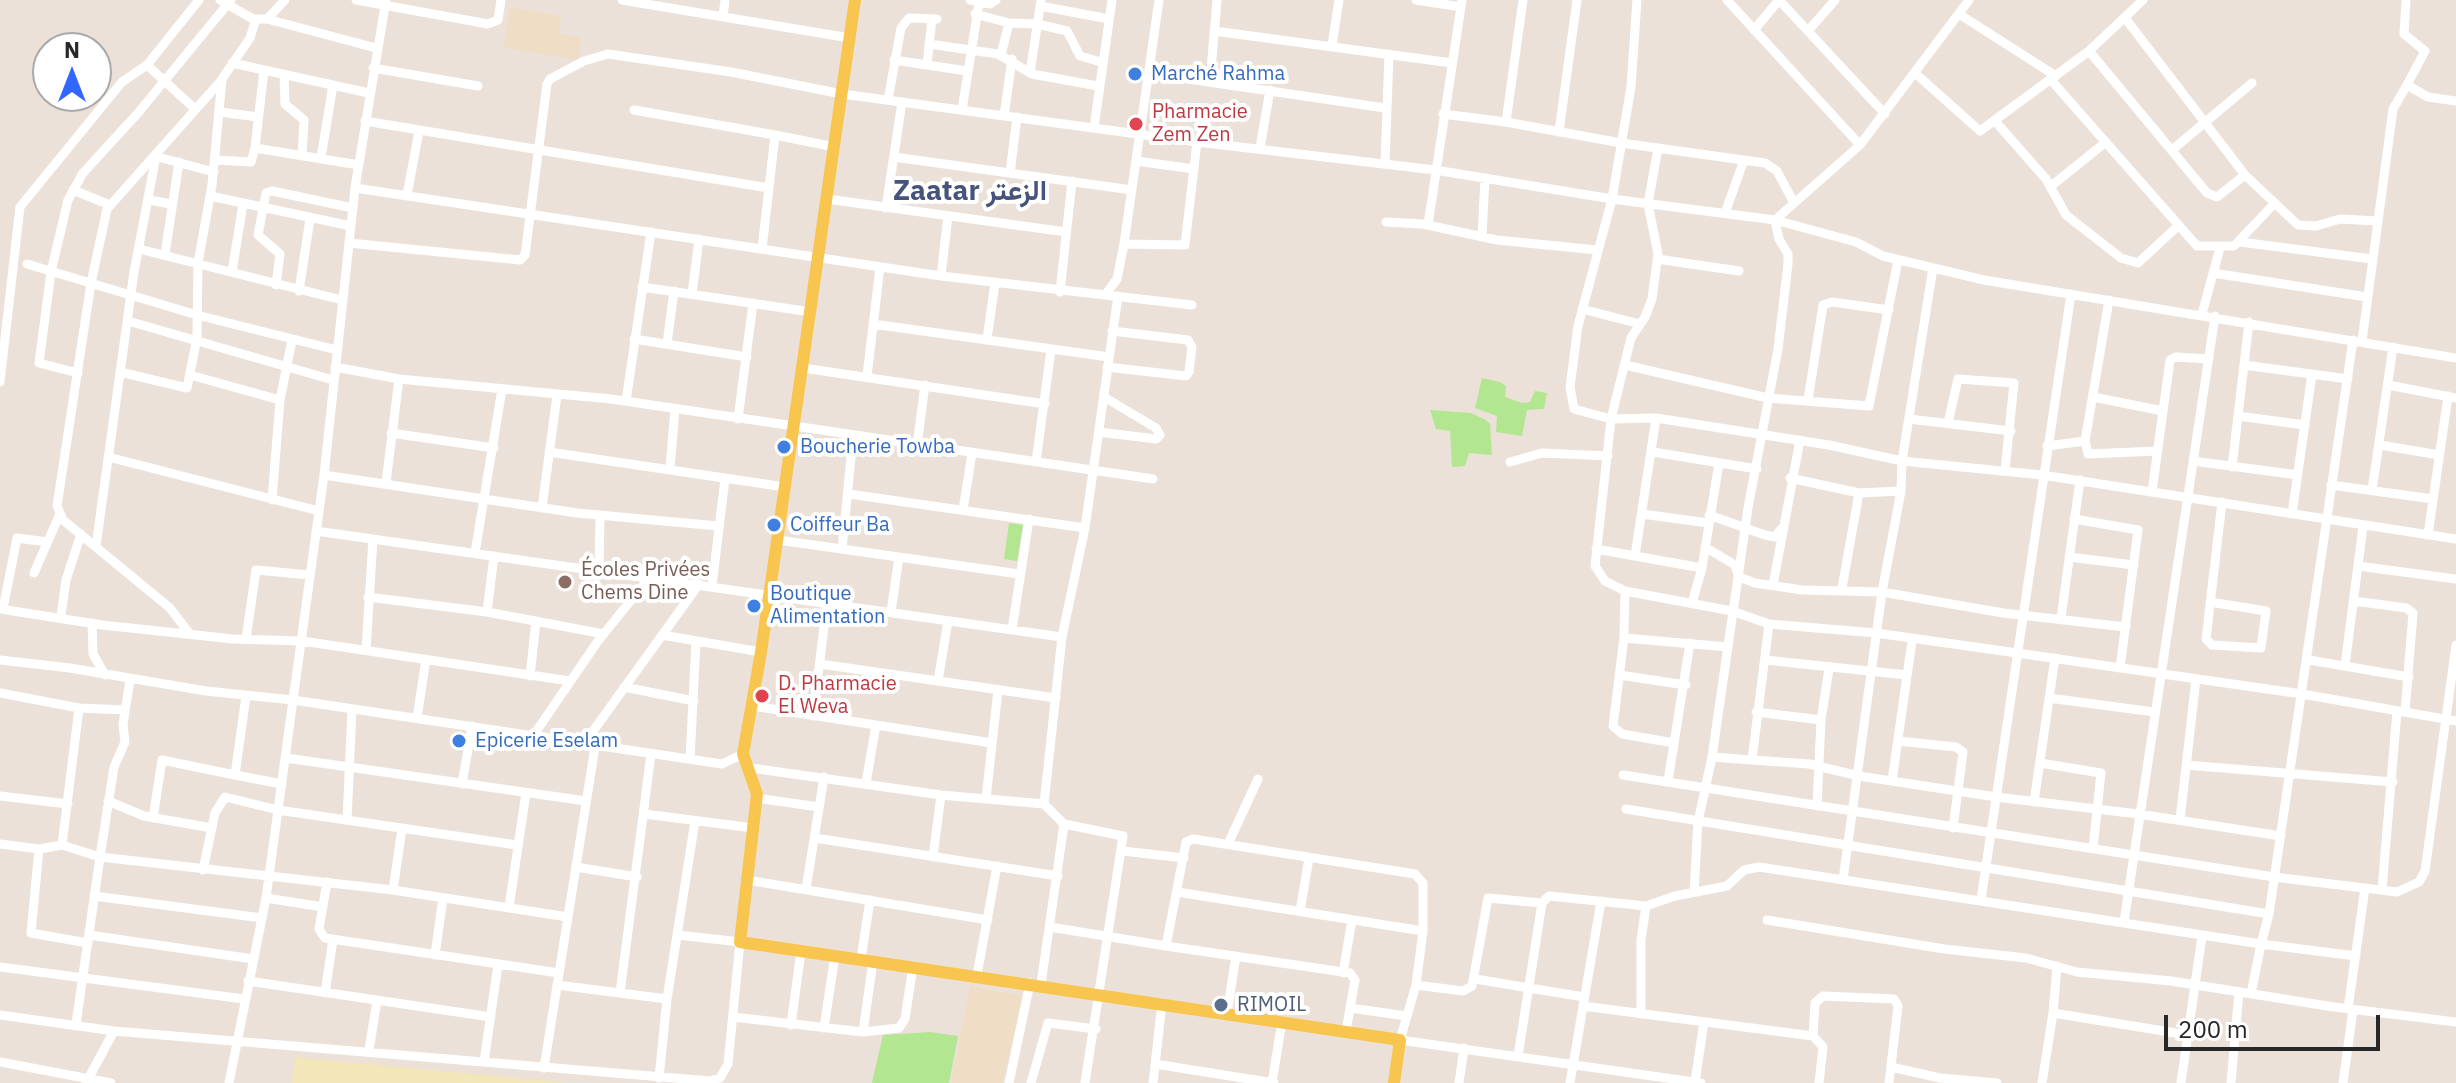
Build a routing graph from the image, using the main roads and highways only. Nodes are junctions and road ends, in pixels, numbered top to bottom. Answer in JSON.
{"nodes":[{"id":1,"x":855,"y":0,"type":"edge"},
{"id":2,"x":1394,"y":1083,"type":"edge"}],
"edges":[{"from":1,"to":2,"type":"main road"}]}
